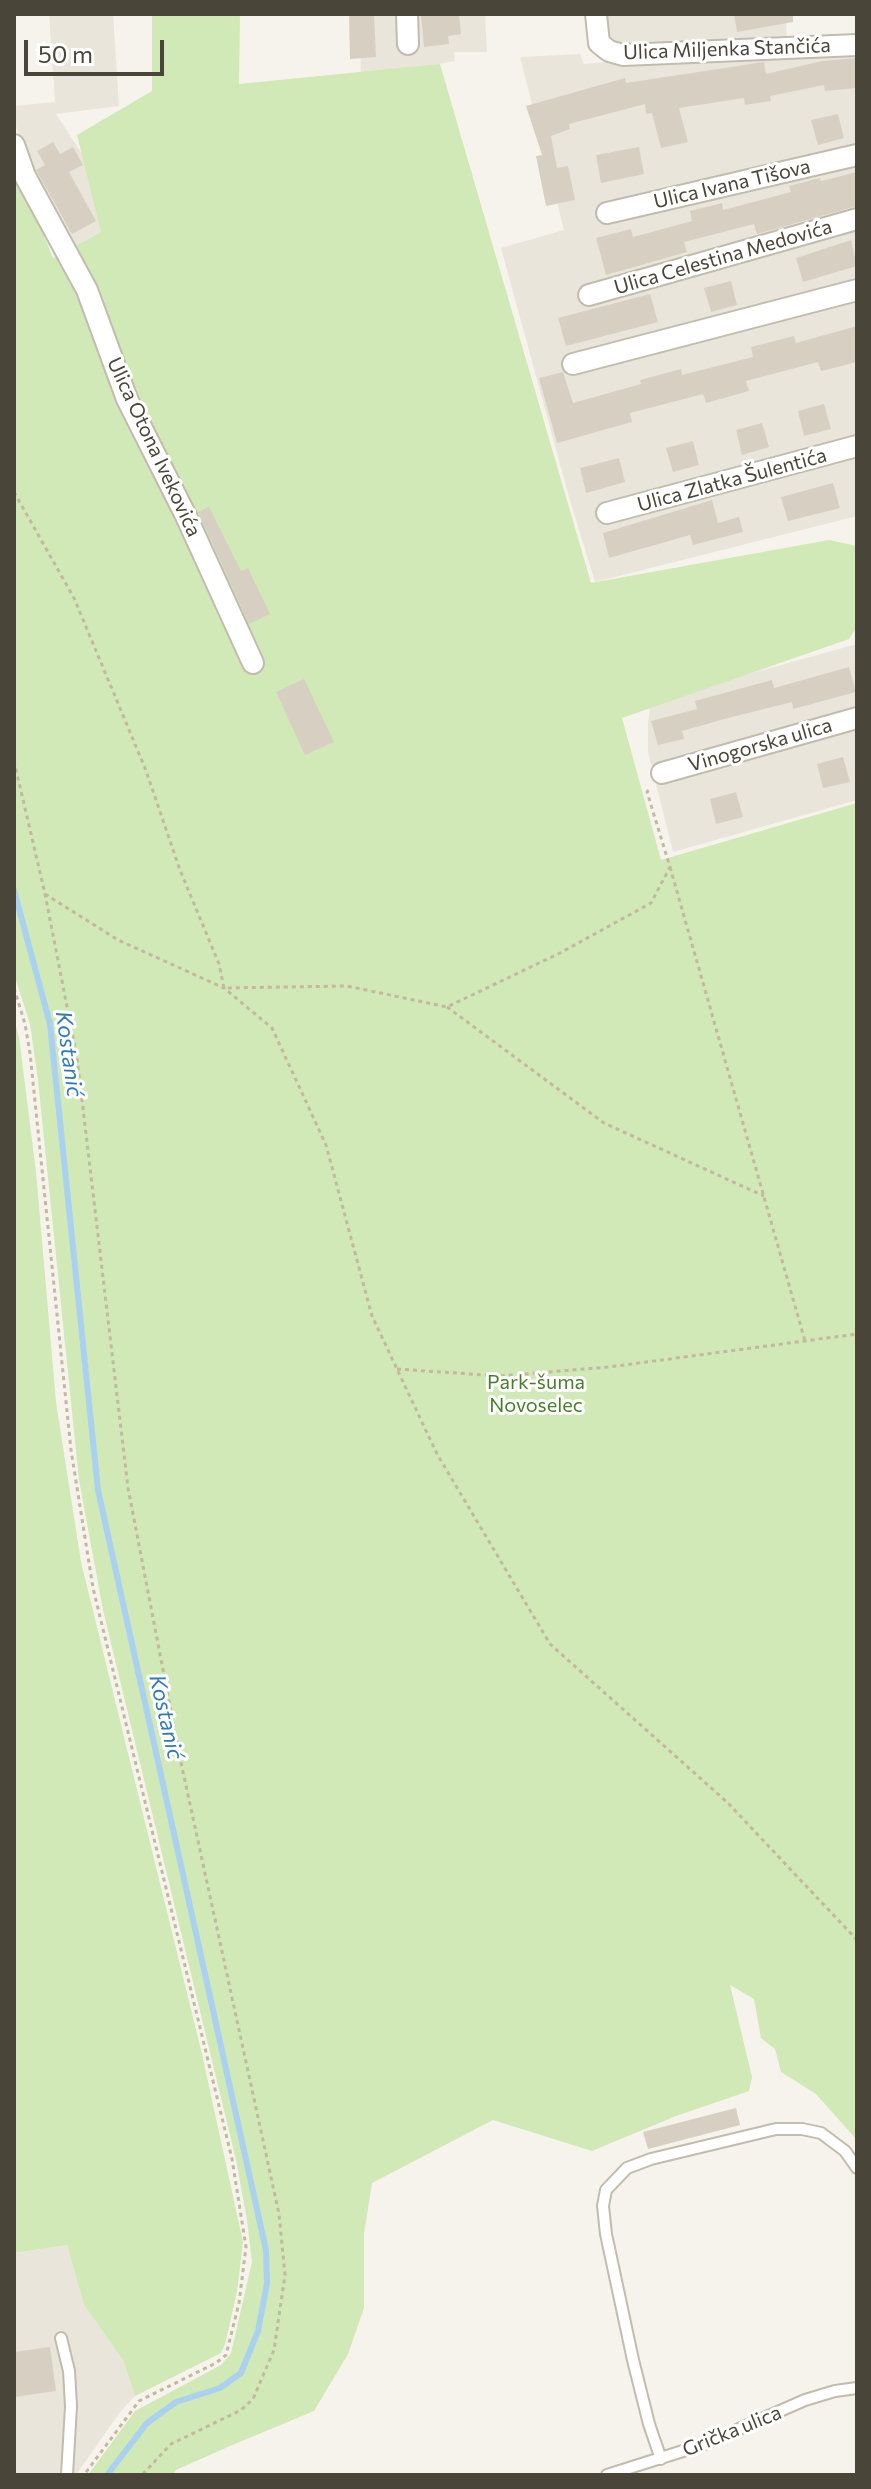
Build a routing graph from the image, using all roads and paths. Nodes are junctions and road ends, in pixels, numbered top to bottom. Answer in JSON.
{"nodes":[{"id":1,"x":407,"y":14,"type":"edge"},
{"id":2,"x":596,"y":14,"type":"edge"},
{"id":3,"x":408,"y":44,"type":"dead end"},
{"id":4,"x":857,"y":45,"type":"edge"},
{"id":5,"x":14,"y":145,"type":"edge"},
{"id":6,"x":857,"y":155,"type":"edge"},
{"id":7,"x":607,"y":213,"type":"dead end"},
{"id":8,"x":857,"y":219,"type":"edge"},
{"id":9,"x":857,"y":290,"type":"edge"},
{"id":10,"x":589,"y":295,"type":"dead end"},
{"id":11,"x":573,"y":364,"type":"dead end"},
{"id":12,"x":857,"y":446,"type":"edge"},
{"id":13,"x":14,"y":492,"type":"edge"},
{"id":14,"x":607,"y":513,"type":"dead end"},
{"id":15,"x":253,"y":663,"type":"dead end"},
{"id":16,"x":857,"y":718,"type":"edge"},
{"id":17,"x":14,"y":761,"type":"edge"},
{"id":18,"x":662,"y":773,"type":"joint"},
{"id":19,"x":670,"y":867,"type":"junction"},
{"id":20,"x":45,"y":894,"type":"junction"},
{"id":21,"x":14,"y":988,"type":"edge"},
{"id":22,"x":224,"y":988,"type":"junction"},
{"id":23,"x":447,"y":1007,"type":"junction"},
{"id":24,"x":764,"y":1196,"type":"junction"},
{"id":25,"x":857,"y":1334,"type":"edge"},
{"id":26,"x":805,"y":1341,"type":"junction"},
{"id":27,"x":397,"y":1369,"type":"junction"},
{"id":28,"x":857,"y":1940,"type":"edge"},
{"id":29,"x":857,"y":2168,"type":"edge"},
{"id":30,"x":61,"y":2338,"type":"dead end"},
{"id":31,"x":857,"y":2388,"type":"edge"},
{"id":32,"x":661,"y":2459,"type":"junction"},
{"id":33,"x":67,"y":2475,"type":"edge"},
{"id":34,"x":84,"y":2475,"type":"edge"},
{"id":35,"x":142,"y":2475,"type":"edge"},
{"id":36,"x":607,"y":2475,"type":"edge"}],
"edges":[{"from":1,"to":3,"type":"street"},
{"from":2,"to":4,"type":"street","name":"Ulica Miljenka Stančića"},
{"from":5,"to":15,"type":"street","name":"Ulica Otona Ivekovića"},
{"from":6,"to":7,"type":"street","name":"Ulica Ivana Tišova"},
{"from":8,"to":10,"type":"street","name":"Ulica Celestina Medovića"},
{"from":9,"to":11,"type":"street"},
{"from":12,"to":14,"type":"street","name":"Ulica Zlatka Šulentića"},
{"from":13,"to":22,"type":"path"},
{"from":16,"to":18,"type":"street","name":"Vinogorska ulica"},
{"from":17,"to":20,"type":"path"},
{"from":18,"to":19,"type":"path"},
{"from":19,"to":23,"type":"path"},
{"from":19,"to":24,"type":"path"},
{"from":20,"to":22,"type":"path"},
{"from":20,"to":35,"type":"path"},
{"from":21,"to":34,"type":"path"},
{"from":22,"to":23,"type":"path"},
{"from":22,"to":27,"type":"path"},
{"from":23,"to":24,"type":"path"},
{"from":24,"to":26,"type":"path"},
{"from":25,"to":26,"type":"path"},
{"from":26,"to":27,"type":"path"},
{"from":27,"to":28,"type":"path"},
{"from":29,"to":32,"type":"lane"},
{"from":30,"to":33,"type":"lane"},
{"from":31,"to":32,"type":"lane","name":"Grička ulica"},
{"from":32,"to":36,"type":"lane","name":"Grička ulica"}]}
